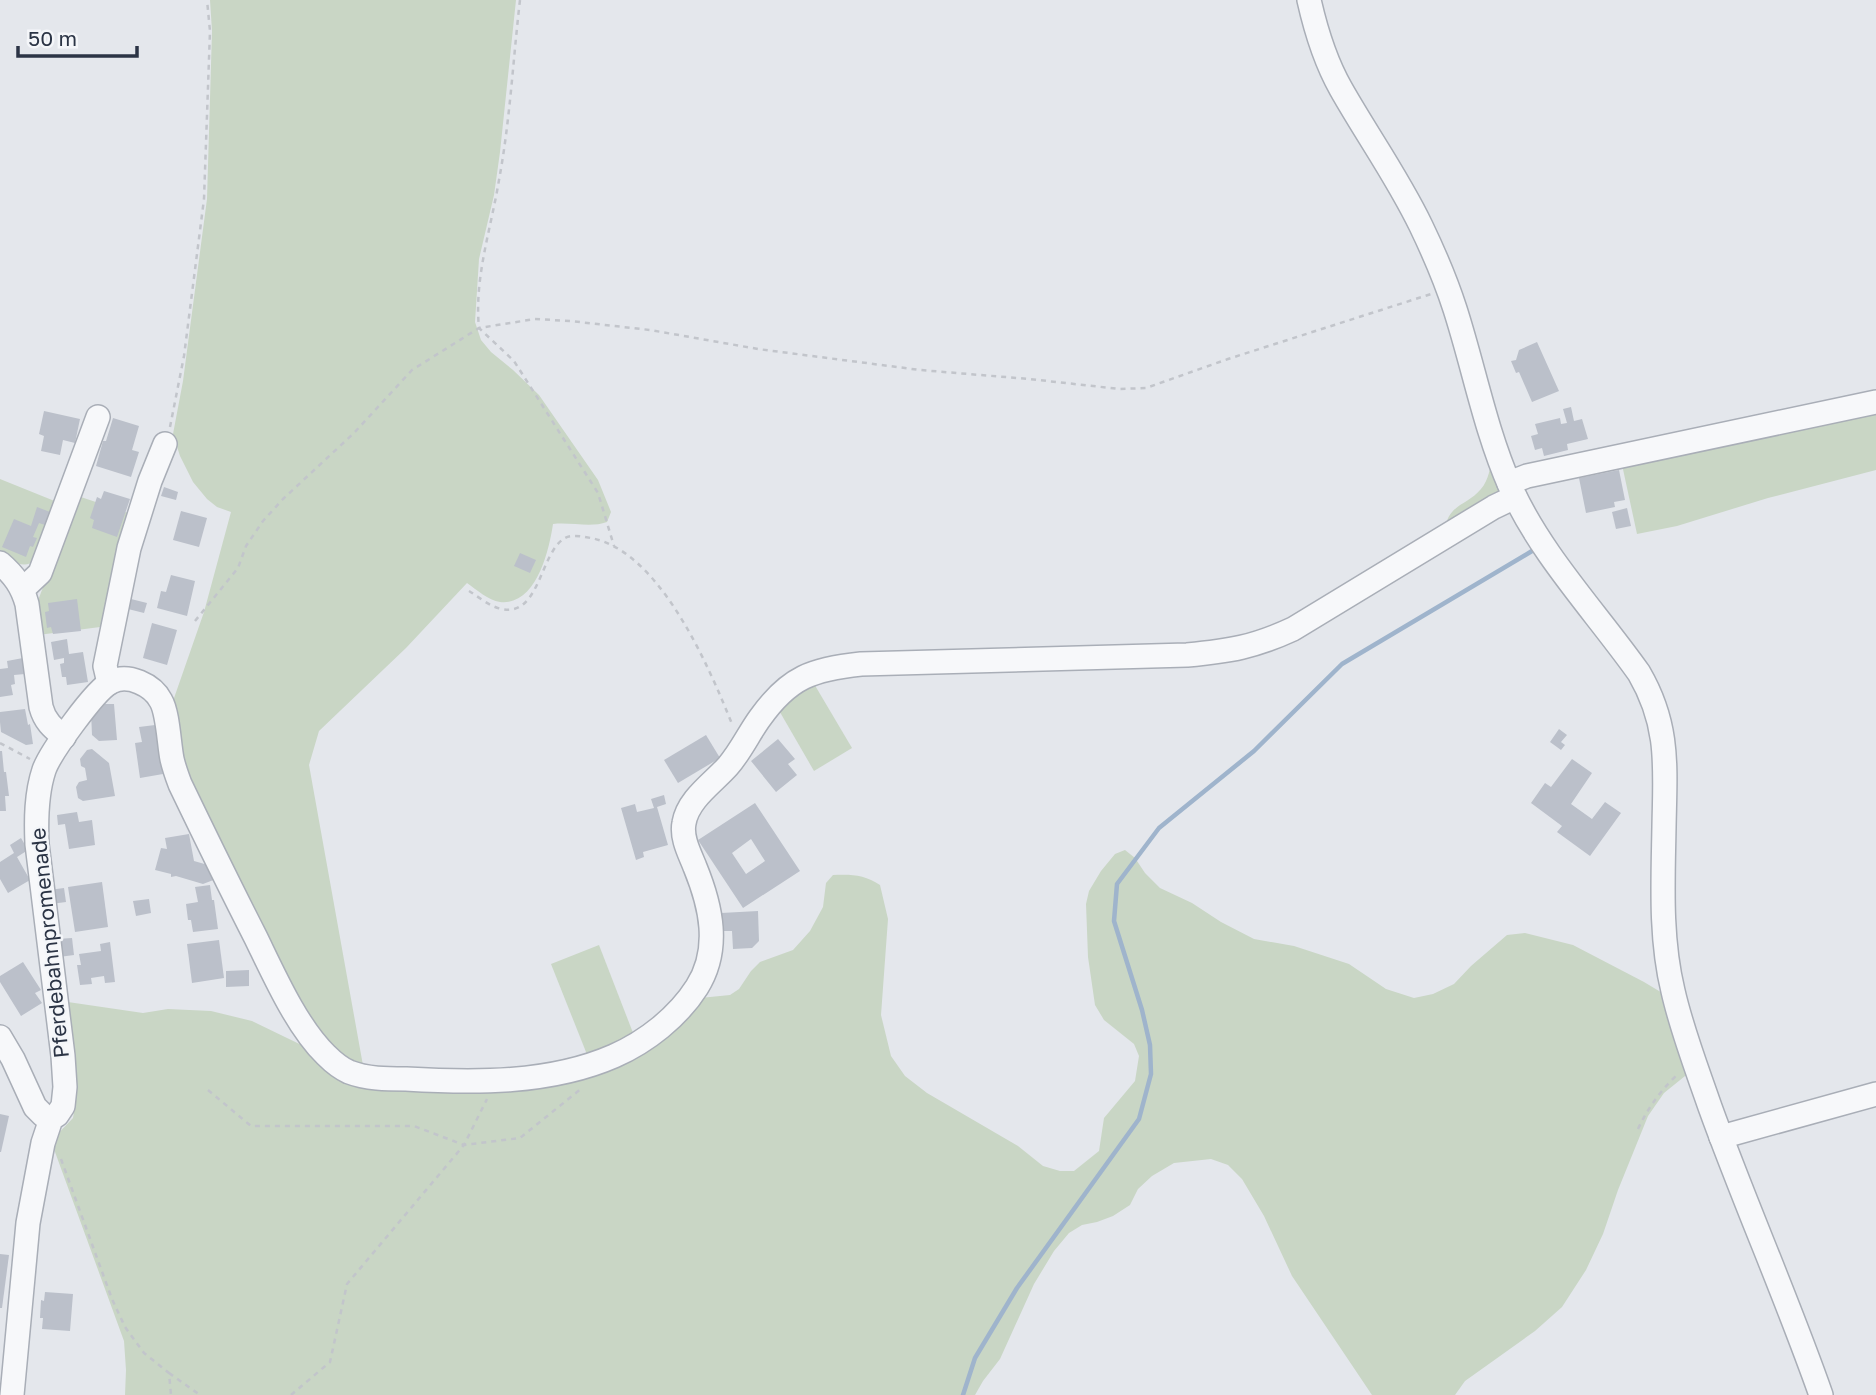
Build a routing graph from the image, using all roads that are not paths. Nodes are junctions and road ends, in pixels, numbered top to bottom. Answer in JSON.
{"nodes":[{"id":1,"x":1308,"y":0,"type":"edge"},
{"id":2,"x":1876,"y":402,"type":"edge"},
{"id":3,"x":98,"y":417,"type":"dead end"},
{"id":4,"x":165,"y":444,"type":"road end"},
{"id":5,"x":1512,"y":490,"type":"junction"},
{"id":6,"x":0,"y":563,"type":"edge"},
{"id":7,"x":23,"y":589,"type":"junction"},
{"id":8,"x":109,"y":683,"type":"junction"},
{"id":9,"x":64,"y":737,"type":"junction"},
{"id":10,"x":0,"y":1037,"type":"edge"},
{"id":11,"x":1876,"y":1094,"type":"edge"},
{"id":12,"x":51,"y":1119,"type":"junction"},
{"id":13,"x":1721,"y":1137,"type":"junction"},
{"id":14,"x":12,"y":1395,"type":"edge"},
{"id":15,"x":1821,"y":1395,"type":"edge"}],
"edges":[{"from":1,"to":5,"type":"street"},
{"from":2,"to":5,"type":"street"},
{"from":3,"to":7,"type":"street"},
{"from":4,"to":8,"type":"street"},
{"from":5,"to":8,"type":"street"},
{"from":5,"to":13,"type":"street"},
{"from":6,"to":7,"type":"street"},
{"from":7,"to":9,"type":"street"},
{"from":8,"to":9,"type":"street","name":"Pferdebahnpromenade"},
{"from":9,"to":12,"type":"street","name":"Pferdebahnpromenade"},
{"from":10,"to":12,"type":"street"},
{"from":11,"to":13,"type":"street"},
{"from":12,"to":14,"type":"street","name":"Pferdebahnpromenade"},
{"from":13,"to":15,"type":"street"}]}
